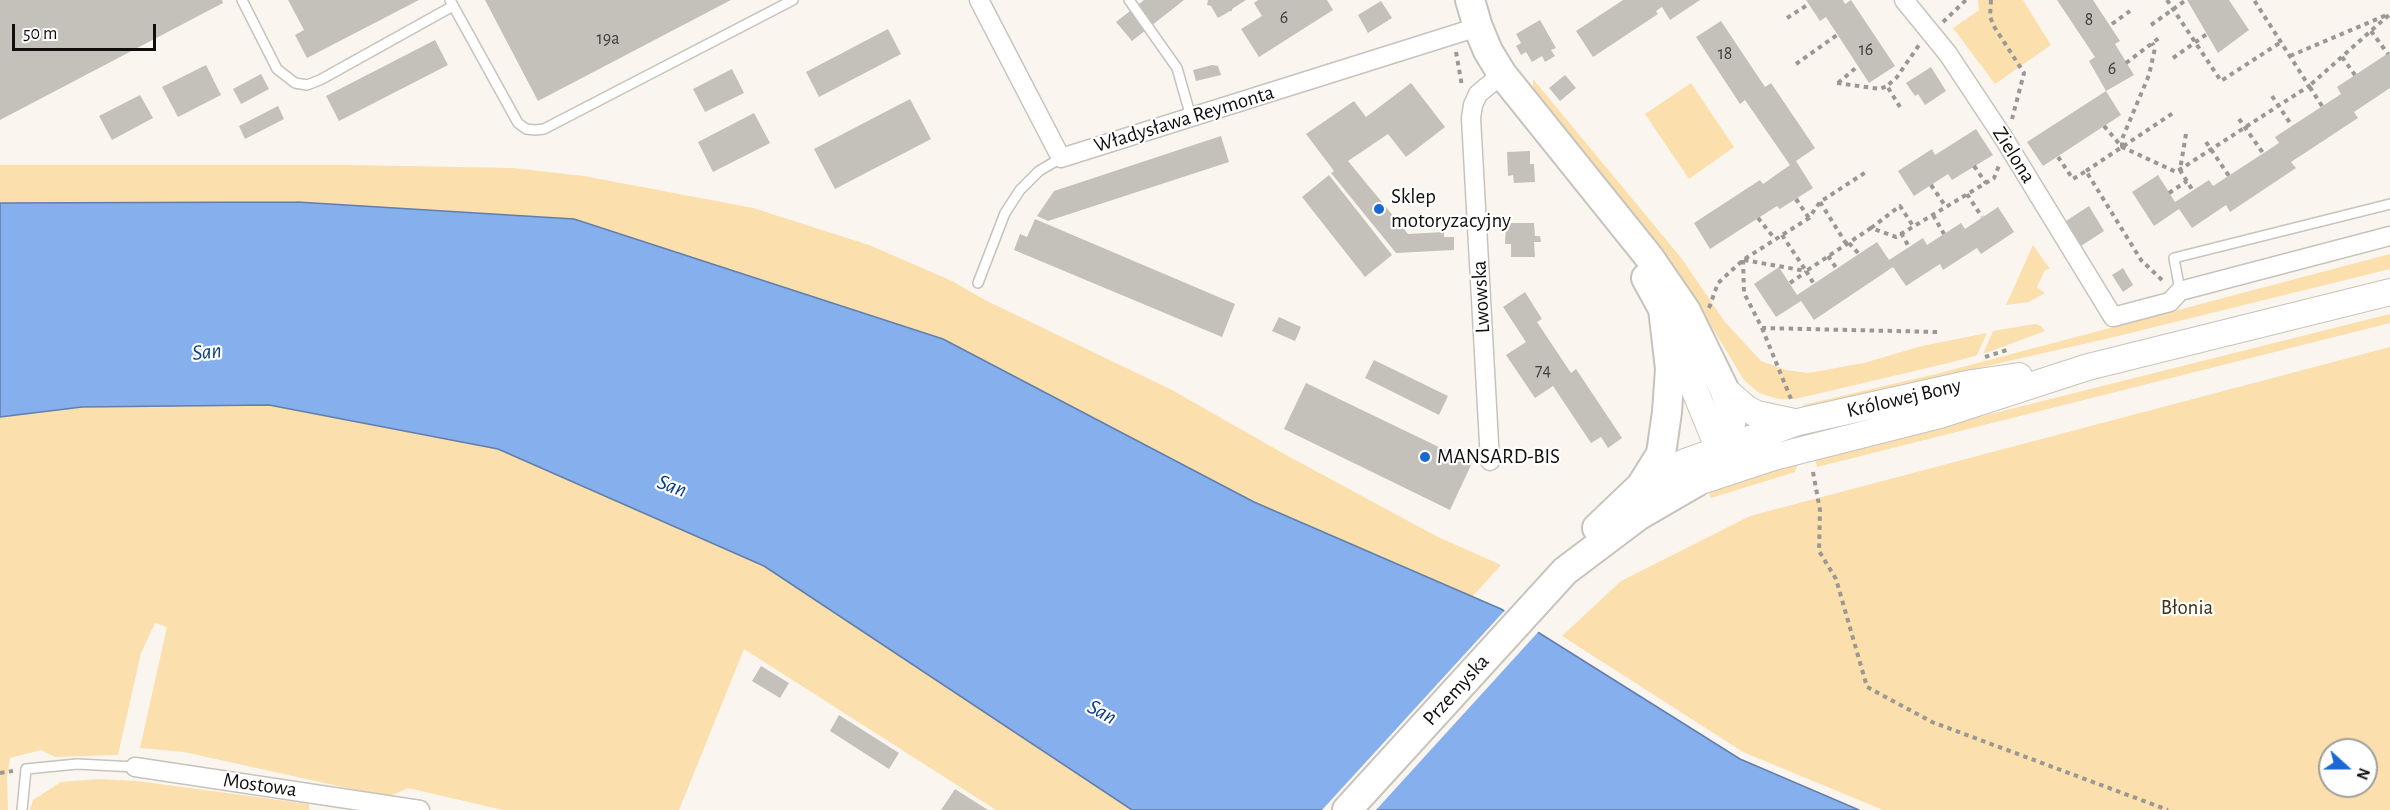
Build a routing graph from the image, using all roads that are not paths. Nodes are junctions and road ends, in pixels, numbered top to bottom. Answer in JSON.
{"nodes":[{"id":1,"x":242,"y":0,"type":"edge"},
{"id":2,"x":793,"y":0,"type":"edge"},
{"id":3,"x":979,"y":0,"type":"edge"},
{"id":4,"x":1129,"y":0,"type":"edge"},
{"id":5,"x":1470,"y":0,"type":"edge"},
{"id":6,"x":1904,"y":0,"type":"edge"},
{"id":7,"x":452,"y":3,"type":"edge"},
{"id":8,"x":1478,"y":27,"type":"junction"},
{"id":9,"x":1502,"y":74,"type":"junction"},
{"id":10,"x":1191,"y":117,"type":"junction"},
{"id":11,"x":1061,"y":158,"type":"junction"},
{"id":12,"x":2390,"y":204,"type":"edge"},
{"id":13,"x":1609,"y":210,"type":"junction"},
{"id":14,"x":2390,"y":236,"type":"edge"},
{"id":15,"x":978,"y":283,"type":"dead end"},
{"id":16,"x":2174,"y":289,"type":"junction"},
{"id":17,"x":2390,"y":292,"type":"edge"},
{"id":18,"x":1663,"y":309,"type":"junction"},
{"id":19,"x":2088,"y":367,"type":"junction"},
{"id":20,"x":1724,"y":389,"type":"junction"},
{"id":21,"x":1795,"y":413,"type":"junction"},
{"id":22,"x":1725,"y":446,"type":"junction"},
{"id":23,"x":1774,"y":457,"type":"junction"},
{"id":24,"x":1490,"y":461,"type":"dead end"},
{"id":25,"x":1695,"y":483,"type":"junction"},
{"id":26,"x":1641,"y":486,"type":"junction"},
{"id":27,"x":1559,"y":577,"type":"junction"},
{"id":28,"x":135,"y":767,"type":"joint"},
{"id":29,"x":22,"y":810,"type":"edge"},
{"id":30,"x":420,"y":810,"type":"edge"},
{"id":31,"x":1347,"y":810,"type":"edge"}],
"edges":[{"from":1,"to":7,"type":"lane"},
{"from":2,"to":7,"type":"lane"},
{"from":3,"to":11,"type":"street"},
{"from":4,"to":10,"type":"lane"},
{"from":5,"to":8,"type":"main road"},
{"from":6,"to":16,"type":"street","name":"Zielona"},
{"from":8,"to":9,"type":"main road"},
{"from":8,"to":10,"type":"street","name":"Władysława Reymonta"},
{"from":9,"to":13,"type":"main road"},
{"from":9,"to":24,"type":"street","name":"Lwowska"},
{"from":10,"to":11,"type":"street","name":"Władysława Reymonta"},
{"from":11,"to":15,"type":"lane"},
{"from":12,"to":16,"type":"lane"},
{"from":13,"to":18,"type":"main road"},
{"from":13,"to":20,"type":"main road"},
{"from":14,"to":16,"type":"street"},
{"from":17,"to":19,"type":"main road","name":"Królowej Bony"},
{"from":18,"to":22,"type":"main road"},
{"from":18,"to":26,"type":"main road"},
{"from":19,"to":21,"type":"main road","name":"Królowej Bony"},
{"from":19,"to":23,"type":"main road","name":"Królowej Bony"},
{"from":20,"to":21,"type":"main road"},
{"from":20,"to":22,"type":"main road"},
{"from":21,"to":22,"type":"main road","name":"Królowej Bony"},
{"from":22,"to":23,"type":"main road"},
{"from":22,"to":25,"type":"main road"},
{"from":22,"to":26,"type":"main road","name":"Przemyska"},
{"from":23,"to":25,"type":"main road","name":"Przemyska"},
{"from":25,"to":27,"type":"main road","name":"Przemyska"},
{"from":26,"to":27,"type":"main road","name":"Przemyska"},
{"from":27,"to":31,"type":"main road","name":"Przemyska"},
{"from":28,"to":29,"type":"lane"},
{"from":28,"to":30,"type":"street","name":"Mostowa"}]}
